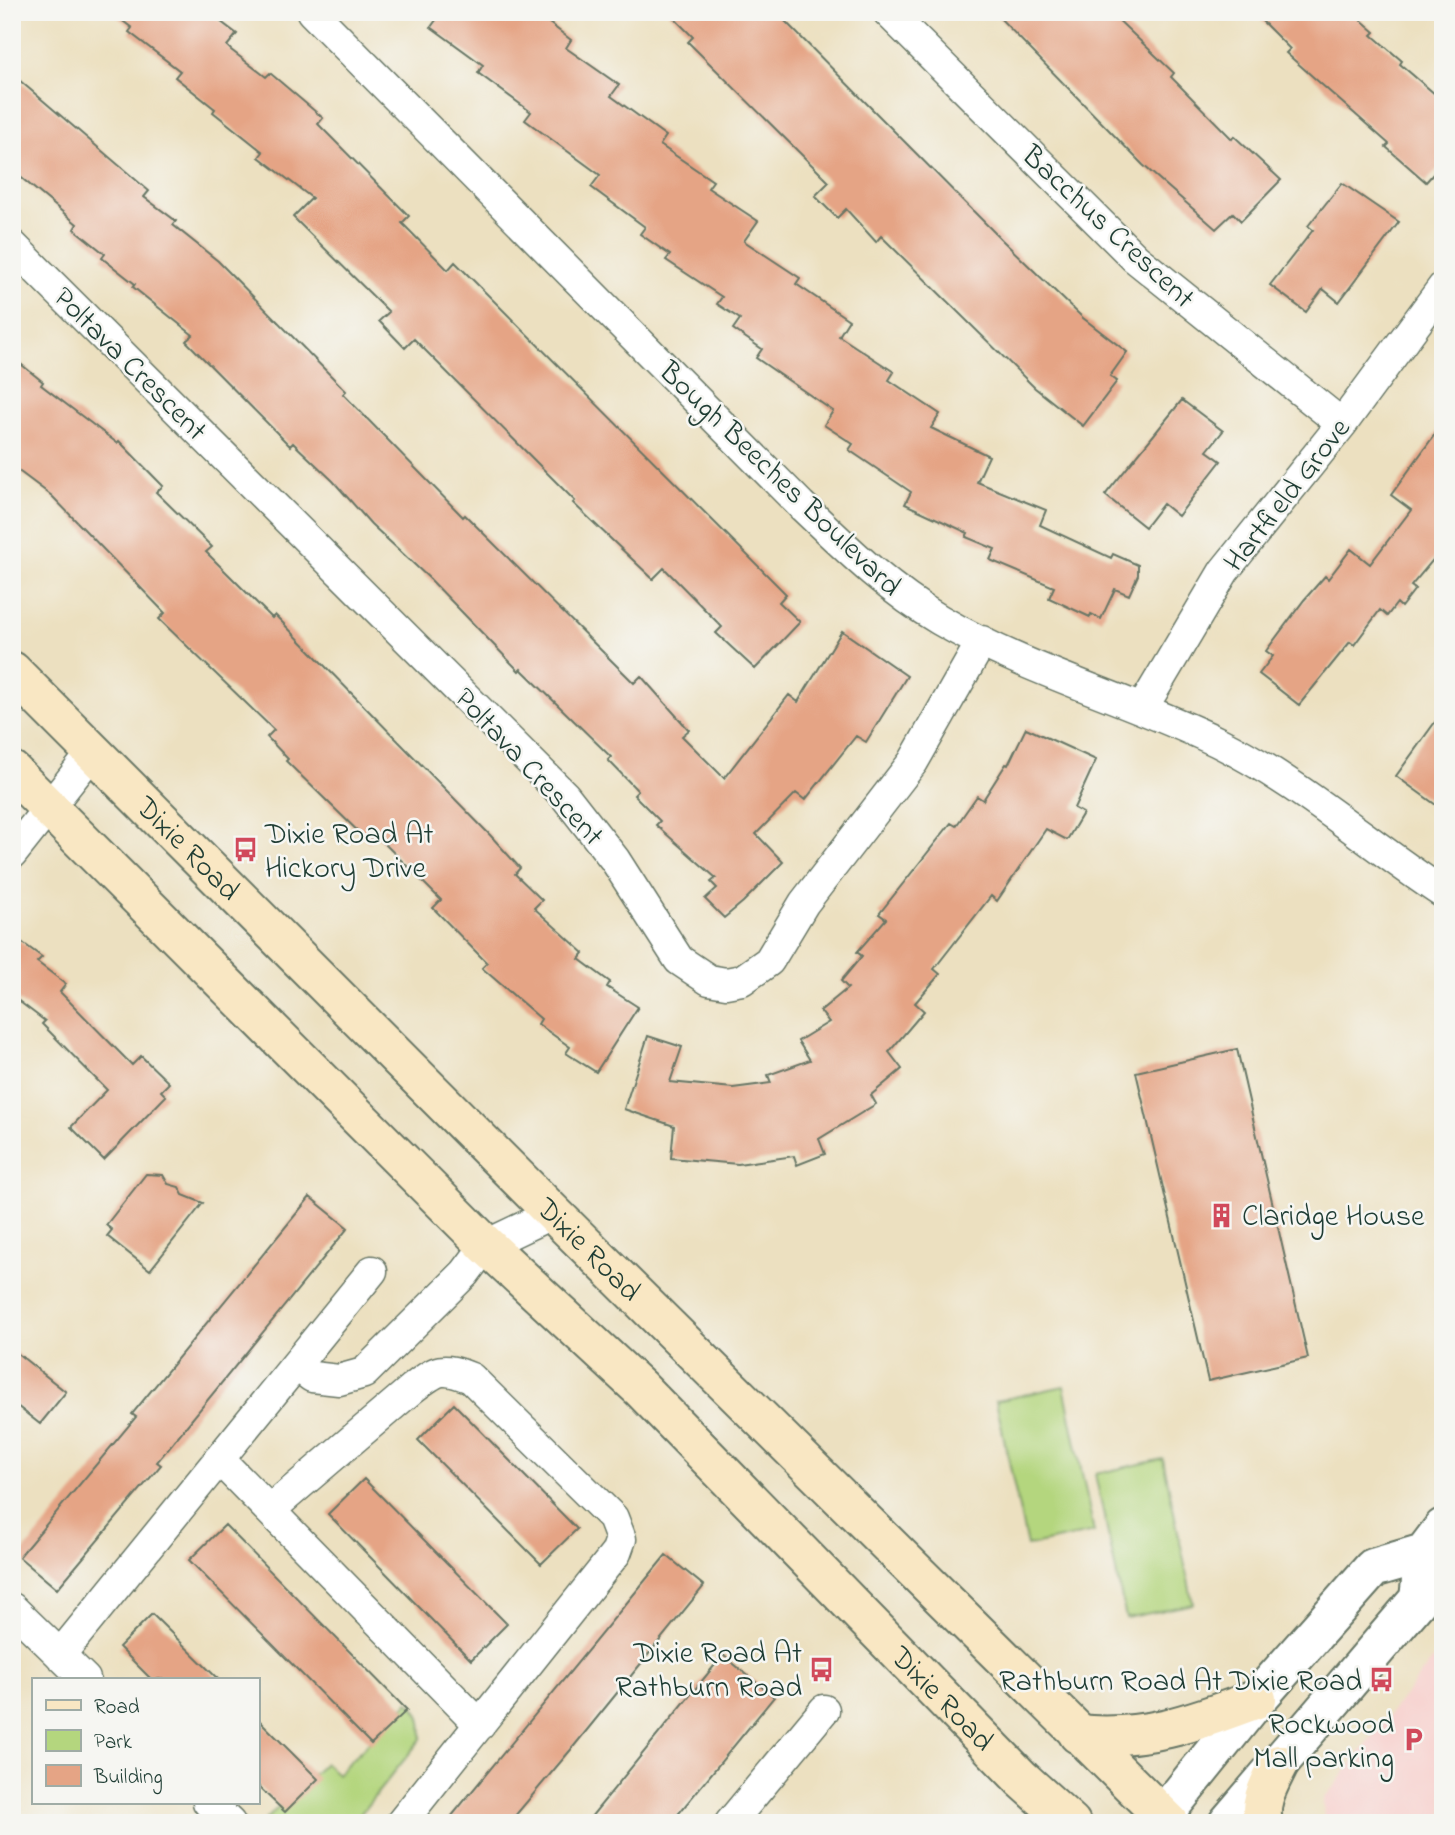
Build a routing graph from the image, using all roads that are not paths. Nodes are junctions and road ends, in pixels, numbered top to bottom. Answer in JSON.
{"nodes":[{"id":1,"x":312,"y":12,"type":"edge"},
{"id":2,"x":888,"y":12,"type":"edge"},
{"id":3,"x":12,"y":245,"type":"edge"},
{"id":4,"x":1443,"y":287,"type":"edge"},
{"id":5,"x":1342,"y":424,"type":"junction"},
{"id":6,"x":982,"y":641,"type":"junction"},
{"id":7,"x":12,"y":671,"type":"edge"},
{"id":8,"x":1142,"y":709,"type":"junction"},
{"id":9,"x":93,"y":752,"type":"junction"},
{"id":10,"x":12,"y":771,"type":"edge"},
{"id":11,"x":49,"y":808,"type":"junction"},
{"id":12,"x":12,"y":854,"type":"edge"},
{"id":13,"x":1443,"y":892,"type":"edge"},
{"id":14,"x":554,"y":1213,"type":"junction"},
{"id":15,"x":475,"y":1259,"type":"junction"},
{"id":16,"x":372,"y":1271,"type":"dead end"},
{"id":17,"x":296,"y":1365,"type":"junction"},
{"id":18,"x":219,"y":1459,"type":"junction"},
{"id":19,"x":270,"y":1510,"type":"junction"},
{"id":20,"x":1433,"y":1541,"type":"edge"},
{"id":21,"x":12,"y":1608,"type":"edge"},
{"id":22,"x":60,"y":1655,"type":"junction"},
{"id":23,"x":84,"y":1678,"type":"edge"},
{"id":24,"x":1257,"y":1699,"type":"junction"},
{"id":25,"x":824,"y":1710,"type":"dead end"},
{"id":26,"x":480,"y":1725,"type":"junction"},
{"id":27,"x":1078,"y":1734,"type":"junction"},
{"id":28,"x":1279,"y":1764,"type":"junction"},
{"id":29,"x":1022,"y":1779,"type":"junction"},
{"id":30,"x":210,"y":1804,"type":"edge"},
{"id":31,"x":1163,"y":1820,"type":"edge"},
{"id":32,"x":230,"y":1823,"type":"edge"},
{"id":33,"x":401,"y":1823,"type":"edge"},
{"id":34,"x":730,"y":1823,"type":"edge"},
{"id":35,"x":1033,"y":1823,"type":"edge"},
{"id":36,"x":1071,"y":1823,"type":"edge"},
{"id":37,"x":1228,"y":1823,"type":"edge"},
{"id":38,"x":1263,"y":1823,"type":"edge"}],
"edges":[{"from":1,"to":6,"type":"street","name":"Bough Beeches Boulevard"},
{"from":2,"to":5,"type":"street","name":"Bacchus Crescent"},
{"from":3,"to":6,"type":"street","name":"Poltava Crescent"},
{"from":4,"to":5,"type":"street","name":"Hartfield Grove"},
{"from":5,"to":8,"type":"street","name":"Hartfield Grove"},
{"from":6,"to":8,"type":"street","name":"Bough Beeches Boulevard"},
{"from":7,"to":9,"type":"main road","name":"Dixie Road"},
{"from":8,"to":13,"type":"street","name":"Bough Beeches Boulevard"},
{"from":9,"to":11,"type":"street"},
{"from":9,"to":14,"type":"main road","name":"Dixie Road"},
{"from":10,"to":11,"type":"main road","name":"Dixie Road"},
{"from":11,"to":12,"type":"street"},
{"from":11,"to":15,"type":"main road","name":"Dixie Road"},
{"from":14,"to":15,"type":"street"},
{"from":14,"to":27,"type":"main road","name":"Dixie Road"},
{"from":15,"to":17,"type":"street"},
{"from":15,"to":29,"type":"main road","name":"Dixie Road"},
{"from":16,"to":17,"type":"street"},
{"from":17,"to":18,"type":"street"},
{"from":18,"to":19,"type":"street"},
{"from":18,"to":22,"type":"street"},
{"from":19,"to":26,"type":"street"},
{"from":19,"to":26,"type":"street"},
{"from":20,"to":24,"type":"street"},
{"from":20,"to":28,"type":"street"},
{"from":21,"to":22,"type":"street"},
{"from":22,"to":23,"type":"street"},
{"from":24,"to":27,"type":"main road"},
{"from":24,"to":31,"type":"street"},
{"from":25,"to":34,"type":"street"},
{"from":26,"to":33,"type":"street"},
{"from":27,"to":31,"type":"main road","name":"Dixie Road"},
{"from":28,"to":37,"type":"street"},
{"from":28,"to":38,"type":"main road"},
{"from":29,"to":35,"type":"main road"},
{"from":29,"to":36,"type":"main road","name":"Dixie Road"},
{"from":30,"to":32,"type":"street"}]}
